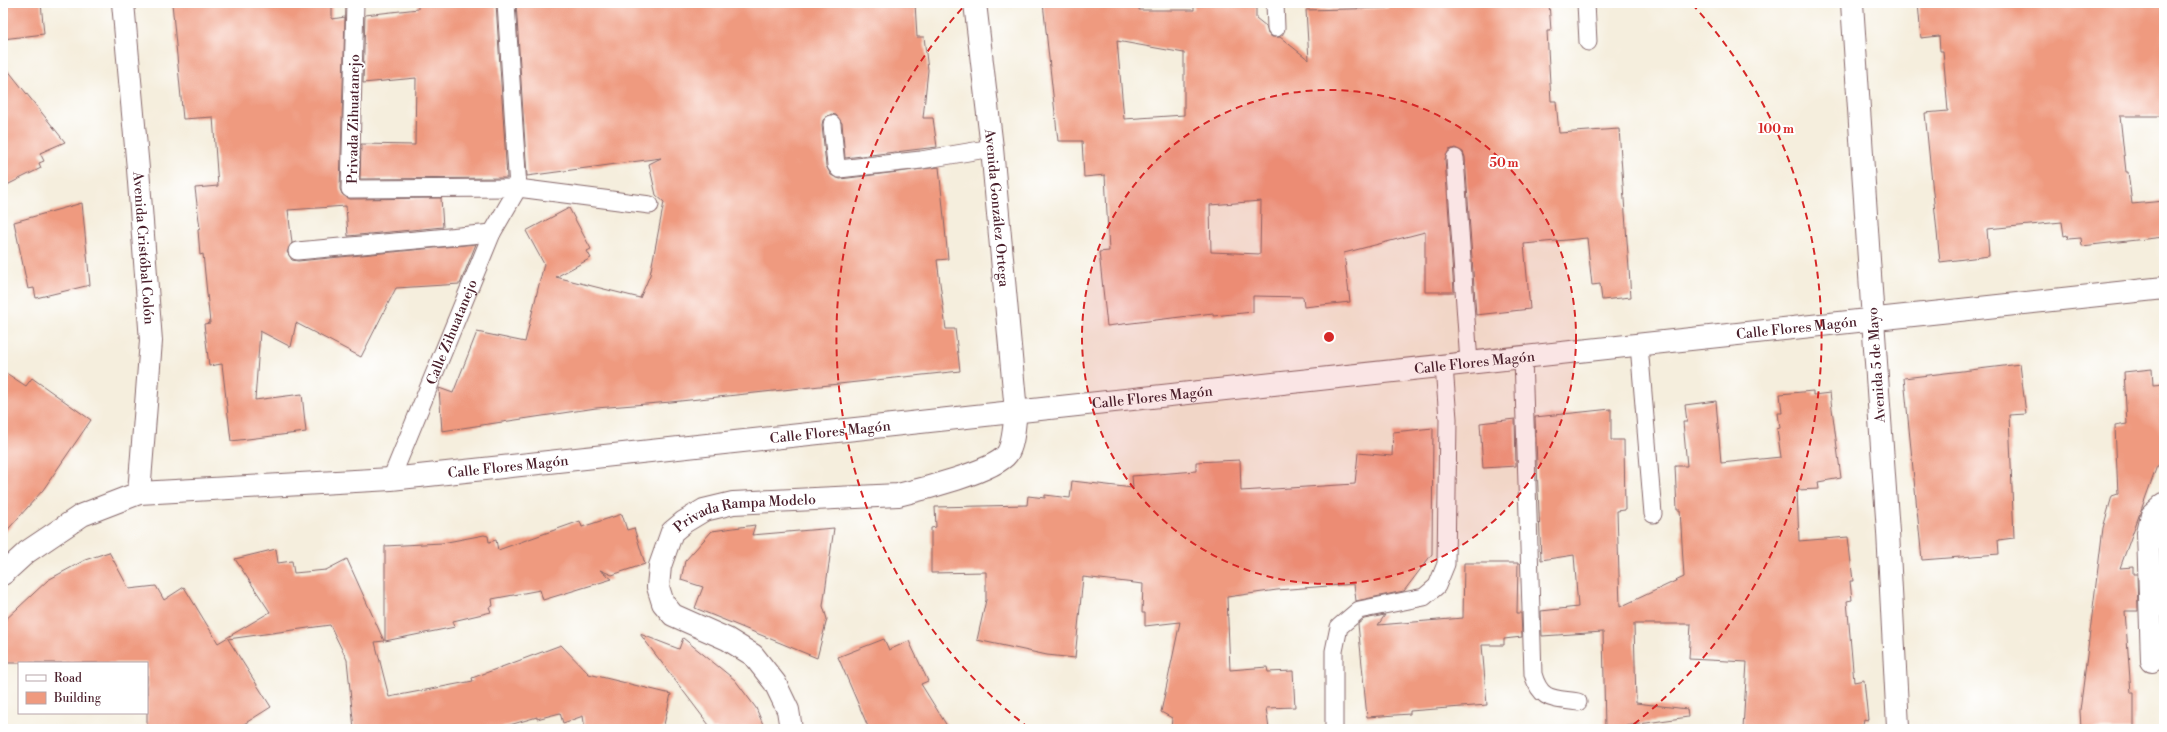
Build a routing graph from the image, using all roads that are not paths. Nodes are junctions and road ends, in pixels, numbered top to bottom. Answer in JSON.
{"nodes":[{"id":1,"x":122,"y":3,"type":"edge"},
{"id":2,"x":355,"y":3,"type":"edge"},
{"id":3,"x":506,"y":3,"type":"edge"},
{"id":4,"x":975,"y":3,"type":"edge"},
{"id":5,"x":1275,"y":3,"type":"edge"},
{"id":6,"x":1586,"y":3,"type":"edge"},
{"id":7,"x":1852,"y":3,"type":"edge"},
{"id":8,"x":1276,"y":28,"type":"dead end"},
{"id":9,"x":1588,"y":42,"type":"dead end"},
{"id":10,"x":832,"y":124,"type":"dead end"},
{"id":11,"x":992,"y":148,"type":"junction"},
{"id":12,"x":1455,"y":158,"type":"dead end"},
{"id":13,"x":518,"y":188,"type":"junction"},
{"id":14,"x":650,"y":205,"type":"dead end"},
{"id":15,"x":492,"y":233,"type":"junction"},
{"id":16,"x":296,"y":251,"type":"dead end"},
{"id":17,"x":2164,"y":288,"type":"edge"},
{"id":18,"x":1873,"y":320,"type":"junction"},
{"id":19,"x":1639,"y":345,"type":"junction"},
{"id":20,"x":1523,"y":357,"type":"junction"},
{"id":21,"x":1469,"y":363,"type":"junction"},
{"id":22,"x":1444,"y":366,"type":"junction"},
{"id":23,"x":1016,"y":412,"type":"junction"},
{"id":24,"x":391,"y":479,"type":"junction"},
{"id":25,"x":139,"y":493,"type":"junction"},
{"id":26,"x":2164,"y":504,"type":"edge"},
{"id":27,"x":1653,"y":514,"type":"dead end"},
{"id":28,"x":3,"y":574,"type":"edge"},
{"id":29,"x":2152,"y":661,"type":"dead end"},
{"id":30,"x":1578,"y":702,"type":"dead end"},
{"id":31,"x":1898,"y":727,"type":"dead end"},
{"id":32,"x":791,"y":729,"type":"edge"},
{"id":33,"x":1334,"y":729,"type":"edge"}],
"edges":[{"from":1,"to":25,"type":"street","name":"Avenida Cristóbal Colón"},
{"from":2,"to":13,"type":"lane","name":"Privada Zihuatanejo"},
{"from":3,"to":13,"type":"lane"},
{"from":4,"to":11,"type":"street","name":"Avenida González Ortega"},
{"from":5,"to":8,"type":"lane"},
{"from":6,"to":9,"type":"lane"},
{"from":7,"to":18,"type":"street","name":"Avenida 5 de Mayo"},
{"from":10,"to":11,"type":"lane"},
{"from":11,"to":23,"type":"street","name":"Avenida González Ortega"},
{"from":12,"to":21,"type":"lane"},
{"from":13,"to":14,"type":"lane"},
{"from":13,"to":15,"type":"lane","name":"Calle Zihuatanejo"},
{"from":15,"to":16,"type":"lane"},
{"from":15,"to":24,"type":"lane","name":"Calle Zihuatanejo"},
{"from":17,"to":18,"type":"street","name":"Calle Flores Magón"},
{"from":18,"to":19,"type":"street","name":"Calle Flores Magón"},
{"from":18,"to":31,"type":"street","name":"Avenida 5 de Mayo"},
{"from":19,"to":20,"type":"street","name":"Calle Flores Magón"},
{"from":19,"to":27,"type":"lane"},
{"from":20,"to":21,"type":"street","name":"Calle Flores Magón"},
{"from":20,"to":30,"type":"lane"},
{"from":21,"to":22,"type":"street","name":"Calle Flores Magón"},
{"from":22,"to":23,"type":"street","name":"Calle Flores Magón"},
{"from":22,"to":33,"type":"lane"},
{"from":23,"to":24,"type":"street","name":"Calle Flores Magón"},
{"from":23,"to":32,"type":"street","name":"Privada Rampa Modelo"},
{"from":24,"to":25,"type":"street","name":"Calle Flores Magón"},
{"from":25,"to":28,"type":"street","name":"Calle Flores Magón"},
{"from":26,"to":29,"type":"street"}]}
